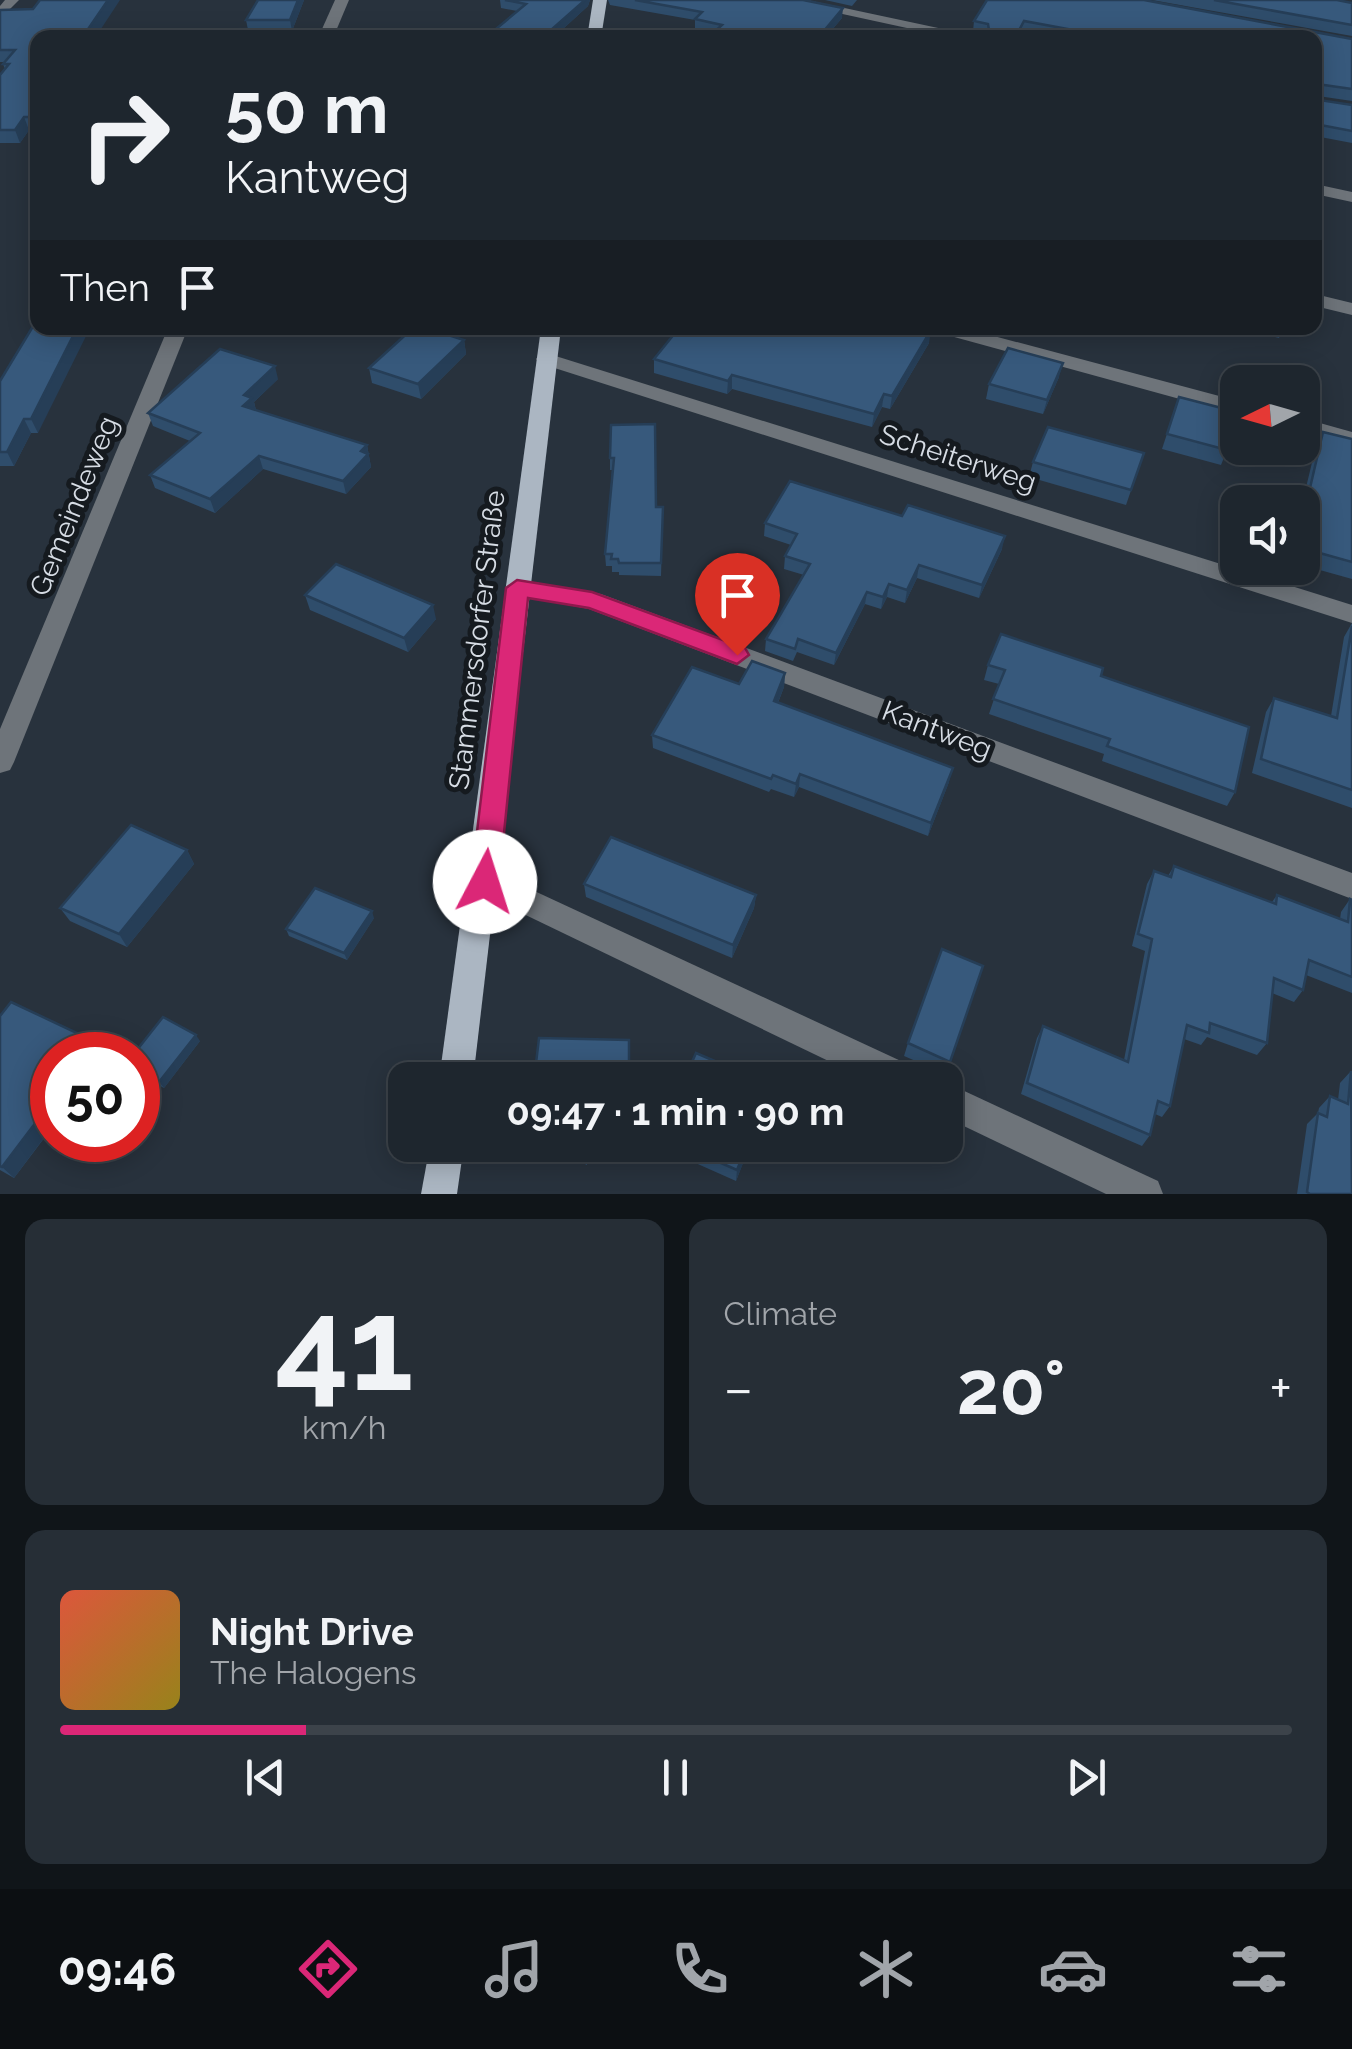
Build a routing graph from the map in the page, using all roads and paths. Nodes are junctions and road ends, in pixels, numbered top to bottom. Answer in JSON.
{"nodes":[{"id":1,"x":12,"y":0,"type":"edge"},
{"id":2,"x":342,"y":0,"type":"edge"},
{"id":3,"x":600,"y":0,"type":"edge"},
{"id":4,"x":785,"y":0,"type":"edge"},
{"id":5,"x":0,"y":15,"type":"edge"},
{"id":6,"x":329,"y":30,"type":"edge"},
{"id":7,"x":595,"y":30,"type":"edge"},
{"id":8,"x":937,"y":30,"type":"edge"},
{"id":9,"x":1322,"y":191,"type":"edge"},
{"id":10,"x":1352,"y":197,"type":"edge"},
{"id":11,"x":1322,"y":302,"type":"edge"},
{"id":12,"x":1352,"y":309,"type":"edge"},
{"id":13,"x":175,"y":335,"type":"edge"},
{"id":14,"x":550,"y":335,"type":"edge"},
{"id":15,"x":969,"y":335,"type":"edge"},
{"id":16,"x":546,"y":358,"type":"junction"},
{"id":17,"x":1220,"y":403,"type":"edge"},
{"id":18,"x":1320,"y":431,"type":"edge"},
{"id":19,"x":1352,"y":439,"type":"edge"},
{"id":20,"x":517,"y":588,"type":"junction"},
{"id":21,"x":1352,"y":614,"type":"edge"},
{"id":22,"x":0,"y":762,"type":"edge"},
{"id":23,"x":485,"y":882,"type":"junction"},
{"id":24,"x":1352,"y":886,"type":"edge"},
{"id":25,"x":459,"y":1062,"type":"edge"},
{"id":26,"x":866,"y":1062,"type":"edge"},
{"id":27,"x":963,"y":1109,"type":"edge"},
{"id":28,"x":444,"y":1162,"type":"edge"},
{"id":29,"x":440,"y":1194,"type":"edge"},
{"id":30,"x":1144,"y":1194,"type":"edge"}],
"edges":[{"from":1,"to":5,"type":"street"},
{"from":2,"to":6,"type":"street"},
{"from":3,"to":7,"type":"main road"},
{"from":4,"to":8,"type":"street"},
{"from":9,"to":10,"type":"street"},
{"from":11,"to":12,"type":"street"},
{"from":13,"to":22,"type":"street","name":"Gemeindeweg"},
{"from":14,"to":16,"type":"main road","name":"Stammersdorfer Straße"},
{"from":15,"to":17,"type":"street"},
{"from":16,"to":20,"type":"main road","name":"Stammersdorfer Straße"},
{"from":16,"to":21,"type":"street","name":"Scheiterweg"},
{"from":18,"to":19,"type":"street"},
{"from":20,"to":23,"type":"main road","name":"Stammersdorfer Straße"},
{"from":20,"to":24,"type":"street","name":"Kantweg"},
{"from":23,"to":25,"type":"main road","name":"Stammersdorfer Straße"},
{"from":23,"to":26,"type":"street"},
{"from":27,"to":30,"type":"street"},
{"from":28,"to":29,"type":"main road"}]}
